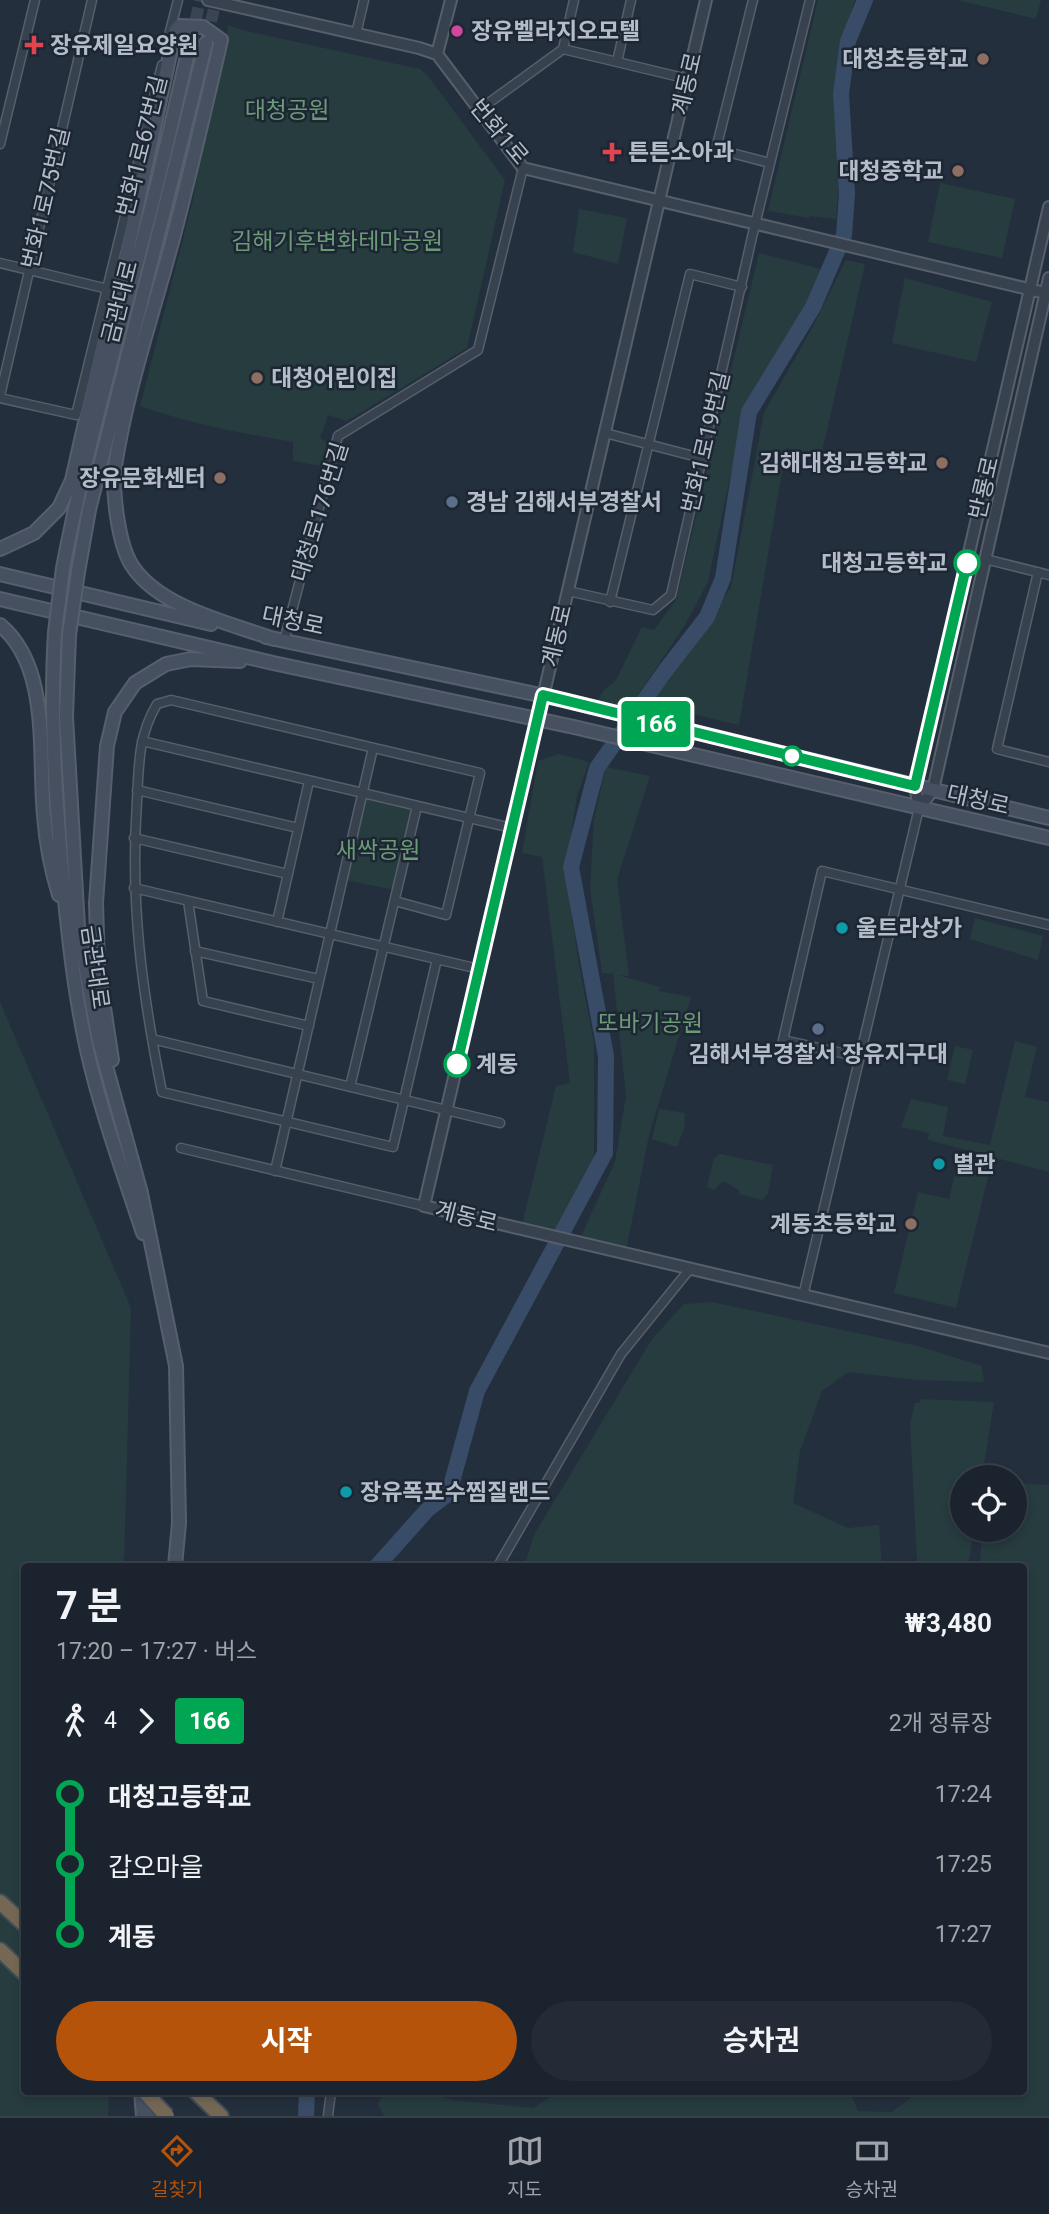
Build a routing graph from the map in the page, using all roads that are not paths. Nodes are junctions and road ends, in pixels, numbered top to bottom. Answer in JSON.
{"nodes":[{"id":1,"x":35,"y":0,"type":"edge"},
{"id":2,"x":92,"y":0,"type":"edge"},
{"id":3,"x":178,"y":0,"type":"edge"},
{"id":4,"x":208,"y":0,"type":"edge"},
{"id":5,"x":364,"y":0,"type":"edge"},
{"id":6,"x":450,"y":0,"type":"edge"},
{"id":7,"x":574,"y":0,"type":"edge"},
{"id":8,"x":631,"y":0,"type":"edge"},
{"id":9,"x":706,"y":0,"type":"edge"},
{"id":10,"x":752,"y":0,"type":"edge"},
{"id":11,"x":810,"y":0,"type":"edge"},
{"id":12,"x":243,"y":4,"type":"edge"},
{"id":13,"x":356,"y":34,"type":"junction"},
{"id":14,"x":191,"y":40,"type":"tunnel mouth"},
{"id":15,"x":206,"y":43,"type":"tunnel mouth"},
{"id":16,"x":563,"y":49,"type":"junction"},
{"id":17,"x":437,"y":54,"type":"junction"},
{"id":18,"x":617,"y":62,"type":"junction"},
{"id":19,"x":688,"y":79,"type":"junction"},
{"id":20,"x":479,"y":110,"type":"junction"},
{"id":21,"x":0,"y":144,"type":"edge"},
{"id":22,"x":770,"y":163,"type":"junction"},
{"id":23,"x":523,"y":168,"type":"junction"},
{"id":24,"x":659,"y":202,"type":"junction"},
{"id":25,"x":1049,"y":208,"type":"edge"},
{"id":26,"x":756,"y":224,"type":"junction"},
{"id":27,"x":0,"y":263,"type":"edge"},
{"id":28,"x":30,"y":270,"type":"junction"},
{"id":29,"x":1049,"y":278,"type":"edge"},
{"id":30,"x":743,"y":287,"type":"junction"},
{"id":31,"x":108,"y":289,"type":"junction"},
{"id":32,"x":1030,"y":289,"type":"junction"},
{"id":33,"x":1047,"y":294,"type":"edge"},
{"id":34,"x":142,"y":298,"type":"junction"},
{"id":35,"x":126,"y":304,"type":"junction"},
{"id":36,"x":138,"y":364,"type":"junction"},
{"id":37,"x":0,"y":397,"type":"edge"},
{"id":38,"x":88,"y":407,"type":"junction"},
{"id":39,"x":605,"y":433,"type":"junction"},
{"id":40,"x":649,"y":444,"type":"junction"},
{"id":41,"x":701,"y":458,"type":"junction"},
{"id":42,"x":0,"y":549,"type":"edge"},
{"id":43,"x":985,"y":559,"type":"junction"},
{"id":44,"x":1038,"y":572,"type":"junction"},
{"id":45,"x":0,"y":574,"type":"edge"},
{"id":46,"x":1049,"y":575,"type":"edge"},
{"id":47,"x":568,"y":592,"type":"junction"},
{"id":48,"x":0,"y":599,"type":"edge"},
{"id":49,"x":610,"y":602,"type":"junction"},
{"id":50,"x":0,"y":625,"type":"edge"},
{"id":51,"x":279,"y":640,"type":"junction"},
{"id":52,"x":273,"y":663,"type":"junction"},
{"id":53,"x":543,"y":695,"type":"junction"},
{"id":54,"x":538,"y":719,"type":"junction"},
{"id":55,"x":142,"y":741,"type":"junction"},
{"id":56,"x":373,"y":748,"type":"junction"},
{"id":57,"x":1049,"y":762,"type":"edge"},
{"id":58,"x":309,"y":781,"type":"junction"},
{"id":59,"x":915,"y":786,"type":"junction"},
{"id":60,"x":137,"y":790,"type":"junction"},
{"id":61,"x":933,"y":790,"type":"junction"},
{"id":62,"x":363,"y":793,"type":"junction"},
{"id":63,"x":417,"y":806,"type":"junction"},
{"id":64,"x":919,"y":808,"type":"junction"},
{"id":65,"x":1049,"y":817,"type":"edge"},
{"id":66,"x":469,"y":818,"type":"junction"},
{"id":67,"x":298,"y":828,"type":"junction"},
{"id":68,"x":512,"y":828,"type":"junction"},
{"id":69,"x":134,"y":838,"type":"junction"},
{"id":70,"x":1049,"y":838,"type":"edge"},
{"id":71,"x":288,"y":874,"type":"junction"},
{"id":72,"x":134,"y":888,"type":"junction"},
{"id":73,"x":900,"y":890,"type":"junction"},
{"id":74,"x":188,"y":901,"type":"junction"},
{"id":75,"x":395,"y":901,"type":"junction"},
{"id":76,"x":277,"y":922,"type":"junction"},
{"id":77,"x":1049,"y":925,"type":"edge"},
{"id":78,"x":68,"y":928,"type":"junction"},
{"id":79,"x":330,"y":934,"type":"junction"},
{"id":80,"x":384,"y":946,"type":"junction"},
{"id":81,"x":195,"y":951,"type":"junction"},
{"id":82,"x":437,"y":959,"type":"junction"},
{"id":83,"x":479,"y":969,"type":"junction"},
{"id":84,"x":320,"y":979,"type":"junction"},
{"id":85,"x":309,"y":1026,"type":"junction"},
{"id":86,"x":152,"y":1039,"type":"junction"},
{"id":87,"x":860,"y":1057,"type":"junction"},
{"id":88,"x":297,"y":1074,"type":"junction"},
{"id":89,"x":350,"y":1087,"type":"junction"},
{"id":90,"x":404,"y":1100,"type":"junction"},
{"id":91,"x":446,"y":1110,"type":"junction"},
{"id":92,"x":120,"y":1119,"type":"junction"},
{"id":93,"x":287,"y":1120,"type":"junction"},
{"id":94,"x":500,"y":1123,"type":"dead end"},
{"id":95,"x":181,"y":1148,"type":"dead end"},
{"id":96,"x":275,"y":1171,"type":"junction"},
{"id":97,"x":424,"y":1206,"type":"junction"},
{"id":98,"x":689,"y":1270,"type":"junction"},
{"id":99,"x":163,"y":1296,"type":"junction"},
{"id":100,"x":803,"y":1296,"type":"junction"},
{"id":101,"x":1049,"y":1353,"type":"edge"},
{"id":102,"x":175,"y":1563,"type":"edge"},
{"id":103,"x":500,"y":1563,"type":"edge"},
{"id":104,"x":0,"y":1902,"type":"edge"},
{"id":105,"x":21,"y":1921,"type":"edge"},
{"id":106,"x":0,"y":1950,"type":"edge"},
{"id":107,"x":21,"y":1970,"type":"edge"},
{"id":108,"x":143,"y":2095,"type":"edge"},
{"id":109,"x":147,"y":2095,"type":"edge"},
{"id":110,"x":154,"y":2095,"type":"edge"},
{"id":111,"x":199,"y":2095,"type":"edge"},
{"id":112,"x":331,"y":2095,"type":"edge"},
{"id":113,"x":143,"y":2116,"type":"edge"},
{"id":114,"x":155,"y":2116,"type":"edge"},
{"id":115,"x":167,"y":2116,"type":"edge"},
{"id":116,"x":221,"y":2116,"type":"edge"},
{"id":117,"x":328,"y":2116,"type":"edge"}],
"edges":[{"from":1,"to":21,"type":"street"},
{"from":2,"to":28,"type":"street","name":"번화1로75번길"},
{"from":3,"to":31,"type":"street","name":"번화1로67번길"},
{"from":4,"to":12,"type":"street"},
{"from":5,"to":13,"type":"street"},
{"from":6,"to":17,"type":"street"},
{"from":7,"to":16,"type":"street"},
{"from":8,"to":18,"type":"street"},
{"from":9,"to":19,"type":"street","name":"계동로"},
{"from":10,"to":22,"type":"street"},
{"from":11,"to":22,"type":"street","name":"번화1로19번길"},
{"from":12,"to":13,"type":"street"},
{"from":13,"to":17,"type":"street"},
{"from":14,"to":35,"type":"main road","name":"금관대로"},
{"from":15,"to":34,"type":"main road","name":"금관대로"},
{"from":16,"to":18,"type":"street"},
{"from":16,"to":20,"type":"street"},
{"from":17,"to":20,"type":"street","name":"번화1로"},
{"from":18,"to":19,"type":"street"},
{"from":19,"to":24,"type":"street","name":"계동로"},
{"from":20,"to":23,"type":"street","name":"번화1로"},
{"from":22,"to":26,"type":"street","name":"번화1로19번길"},
{"from":23,"to":24,"type":"street","name":"번화1로"},
{"from":23,"to":51,"type":"street","name":"대청로176번길"},
{"from":24,"to":26,"type":"street","name":"번화1로"},
{"from":24,"to":39,"type":"street","name":"계동로"},
{"from":25,"to":32,"type":"street","name":"반룡로"},
{"from":26,"to":30,"type":"street","name":"번화1로19번길"},
{"from":26,"to":32,"type":"street","name":"번화1로"},
{"from":27,"to":28,"type":"street"},
{"from":28,"to":31,"type":"street"},
{"from":28,"to":37,"type":"street","name":"번화1로75번길"},
{"from":29,"to":33,"type":"street","name":"반룡로"},
{"from":30,"to":40,"type":"street"},
{"from":30,"to":41,"type":"street","name":"번화1로19번길"},
{"from":31,"to":37,"type":"street","name":"번화1로67번길"},
{"from":32,"to":33,"type":"street"},
{"from":32,"to":59,"type":"street","name":"반룡로"},
{"from":33,"to":43,"type":"street","name":"반룡로"},
{"from":34,"to":36,"type":"main road"},
{"from":34,"to":92,"type":"main road","name":"금관대로","bridge":true},
{"from":35,"to":38,"type":"main road"},
{"from":35,"to":78,"type":"main road","name":"금관대로","bridge":true},
{"from":36,"to":38,"type":"main road"},
{"from":36,"to":51,"type":"main road"},
{"from":38,"to":42,"type":"main road"},
{"from":39,"to":40,"type":"street"},
{"from":39,"to":47,"type":"street","name":"계동로"},
{"from":40,"to":41,"type":"street"},
{"from":40,"to":49,"type":"street"},
{"from":41,"to":49,"type":"street","name":"번화1로19번길"},
{"from":43,"to":44,"type":"street"},
{"from":43,"to":61,"type":"street","name":"반룡로"},
{"from":44,"to":46,"type":"street"},
{"from":44,"to":57,"type":"street"},
{"from":45,"to":51,"type":"main road","name":"대청로"},
{"from":47,"to":49,"type":"street"},
{"from":47,"to":53,"type":"street","name":"계동로"},
{"from":48,"to":52,"type":"main road","name":"대청로"},
{"from":50,"to":78,"type":"main road"},
{"from":51,"to":53,"type":"main road","name":"대청로"},
{"from":52,"to":54,"type":"main road","name":"대청로"},
{"from":52,"to":92,"type":"main road"},
{"from":53,"to":54,"type":"street","name":"계동로"},
{"from":53,"to":59,"type":"main road","name":"대청로"},
{"from":54,"to":64,"type":"main road","name":"대청로"},
{"from":54,"to":68,"type":"street","name":"계동로"},
{"from":55,"to":56,"type":"street"},
{"from":55,"to":58,"type":"street"},
{"from":55,"to":60,"type":"street"},
{"from":56,"to":62,"type":"street"},
{"from":56,"to":66,"type":"street"},
{"from":58,"to":62,"type":"street"},
{"from":58,"to":67,"type":"street"},
{"from":59,"to":61,"type":"main road","name":"대청로"},
{"from":59,"to":64,"type":"street","name":"반룡로"},
{"from":60,"to":67,"type":"street"},
{"from":60,"to":69,"type":"street"},
{"from":61,"to":64,"type":"street","name":"반룡로"},
{"from":61,"to":65,"type":"main road","name":"대청로"},
{"from":62,"to":63,"type":"street"},
{"from":62,"to":79,"type":"street"},
{"from":63,"to":66,"type":"street"},
{"from":63,"to":75,"type":"street"},
{"from":64,"to":70,"type":"main road","name":"대청로"},
{"from":64,"to":73,"type":"street"},
{"from":66,"to":68,"type":"street"},
{"from":66,"to":75,"type":"street"},
{"from":67,"to":71,"type":"street"},
{"from":68,"to":83,"type":"street","name":"계동로"},
{"from":69,"to":71,"type":"street"},
{"from":69,"to":72,"type":"street"},
{"from":71,"to":76,"type":"street"},
{"from":72,"to":74,"type":"street"},
{"from":72,"to":86,"type":"street"},
{"from":73,"to":77,"type":"street"},
{"from":73,"to":87,"type":"street"},
{"from":73,"to":87,"type":"street"},
{"from":74,"to":76,"type":"street"},
{"from":74,"to":81,"type":"street"},
{"from":75,"to":80,"type":"street"},
{"from":76,"to":79,"type":"street"},
{"from":78,"to":99,"type":"main road","name":"금관대로"},
{"from":79,"to":80,"type":"street"},
{"from":79,"to":84,"type":"street"},
{"from":80,"to":82,"type":"street"},
{"from":80,"to":89,"type":"street"},
{"from":81,"to":84,"type":"street"},
{"from":81,"to":85,"type":"street"},
{"from":82,"to":83,"type":"street"},
{"from":82,"to":90,"type":"street"},
{"from":83,"to":91,"type":"street","name":"계동로"},
{"from":84,"to":85,"type":"street"},
{"from":85,"to":88,"type":"street"},
{"from":86,"to":88,"type":"street"},
{"from":86,"to":93,"type":"street"},
{"from":87,"to":100,"type":"street"},
{"from":88,"to":89,"type":"street"},
{"from":88,"to":93,"type":"street"},
{"from":89,"to":90,"type":"street"},
{"from":90,"to":91,"type":"street"},
{"from":90,"to":93,"type":"street"},
{"from":91,"to":94,"type":"street"},
{"from":91,"to":97,"type":"street","name":"계동로"},
{"from":92,"to":99,"type":"main road","name":"금관대로"},
{"from":93,"to":96,"type":"street"},
{"from":95,"to":96,"type":"street"},
{"from":96,"to":97,"type":"street"},
{"from":97,"to":98,"type":"street","name":"계동로"},
{"from":98,"to":100,"type":"street"},
{"from":98,"to":103,"type":"street"},
{"from":99,"to":102,"type":"main road","name":"금관대로"},
{"from":100,"to":101,"type":"street"},
{"from":104,"to":105,"type":"highway"},
{"from":106,"to":107,"type":"highway"},
{"from":108,"to":113,"type":"main road"},
{"from":109,"to":115,"type":"highway","bridge":true},
{"from":110,"to":114,"type":"main road"},
{"from":111,"to":116,"type":"highway"},
{"from":112,"to":117,"type":"street"}]}
